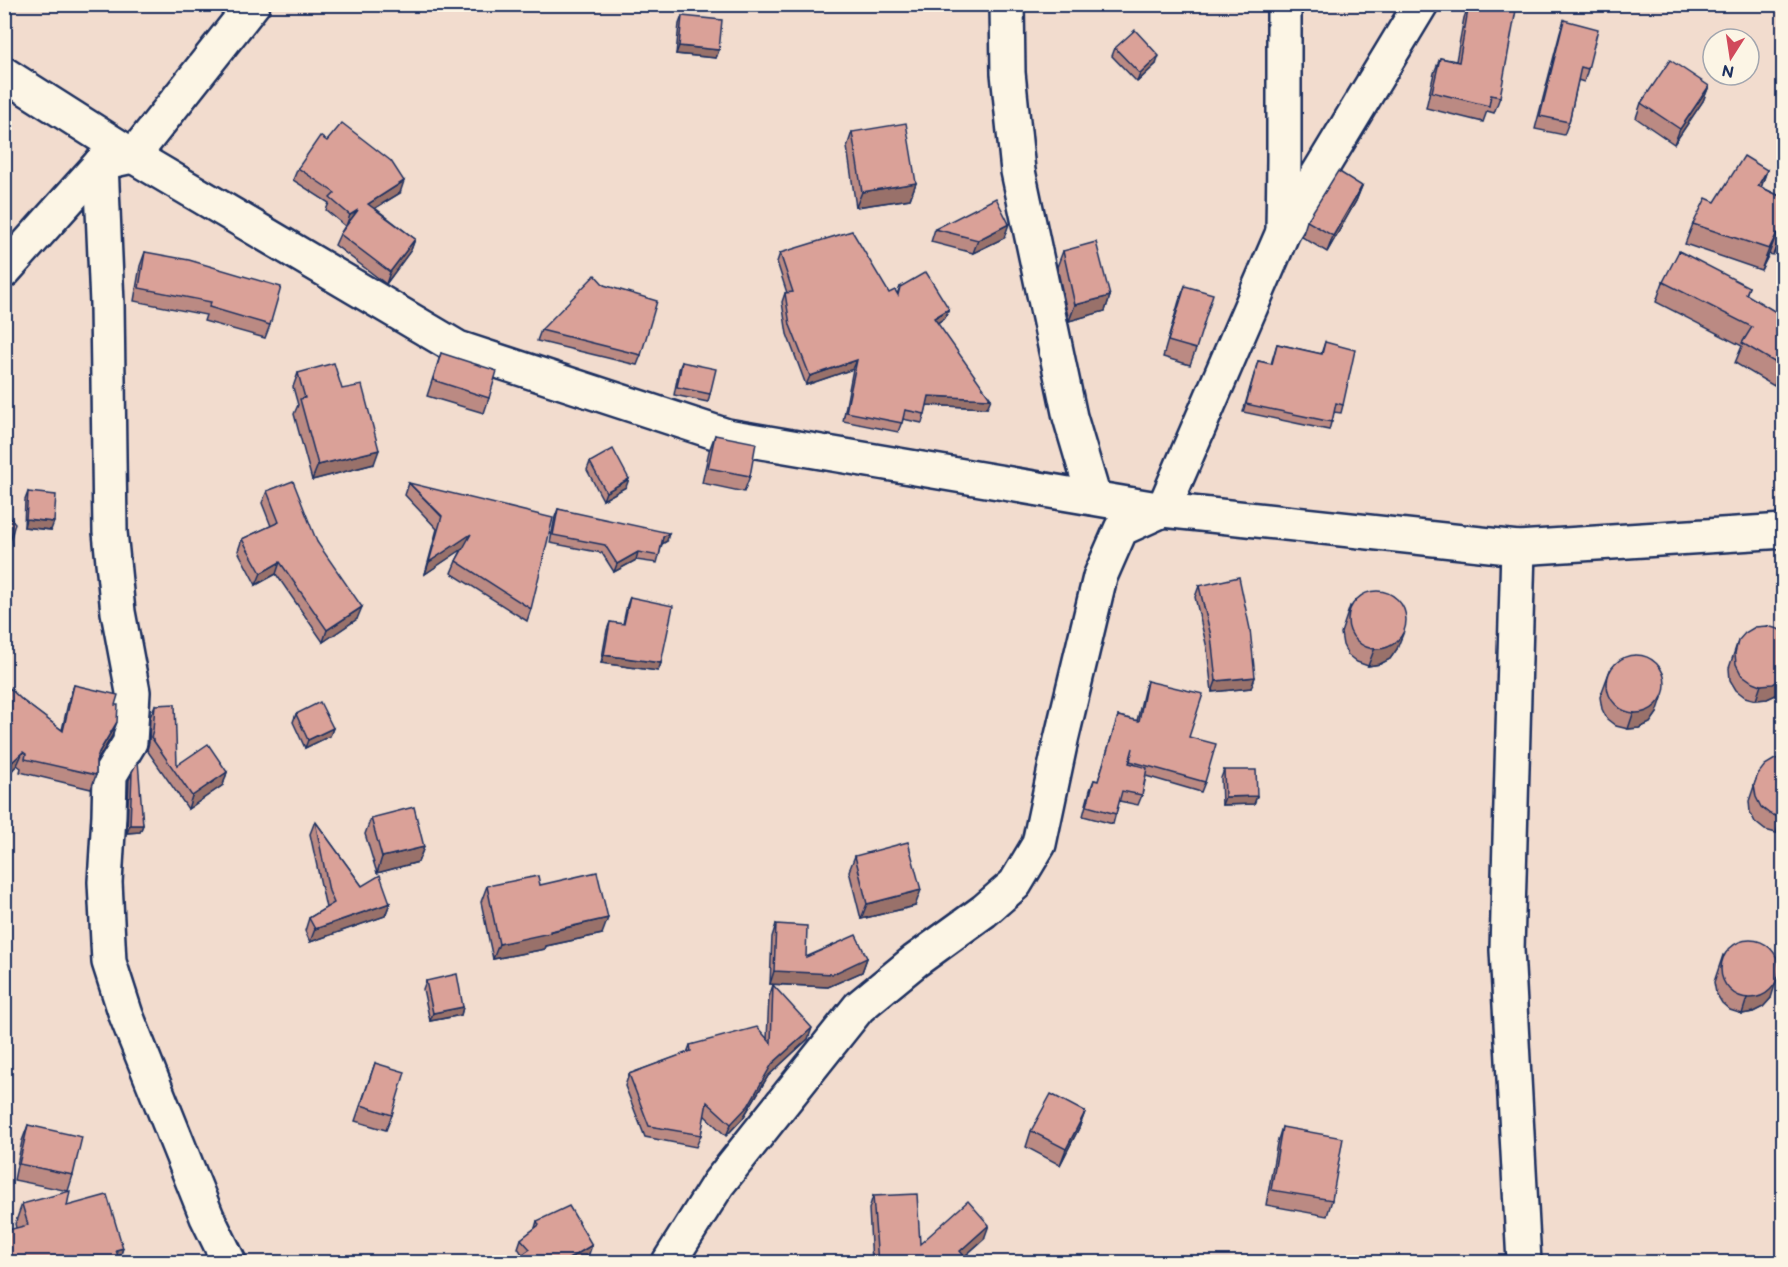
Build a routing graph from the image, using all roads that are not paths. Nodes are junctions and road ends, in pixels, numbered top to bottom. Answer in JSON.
{"nodes":[{"id":1,"x":254,"y":4,"type":"edge"},
{"id":2,"x":1007,"y":4,"type":"edge"},
{"id":3,"x":1284,"y":4,"type":"edge"},
{"id":4,"x":1421,"y":4,"type":"edge"},
{"id":5,"x":4,"y":74,"type":"edge"},
{"id":6,"x":133,"y":156,"type":"junction"},
{"id":7,"x":101,"y":163,"type":"junction"},
{"id":8,"x":1283,"y":232,"type":"junction"},
{"id":9,"x":4,"y":271,"type":"edge"},
{"id":10,"x":1095,"y":498,"type":"junction"},
{"id":11,"x":1163,"y":510,"type":"junction"},
{"id":12,"x":1784,"y":531,"type":"edge"},
{"id":13,"x":1518,"y":548,"type":"junction"},
{"id":14,"x":229,"y":1263,"type":"edge"},
{"id":15,"x":669,"y":1263,"type":"edge"},
{"id":16,"x":1524,"y":1263,"type":"edge"}],
"edges":[{"from":1,"to":6,"type":"street"},
{"from":2,"to":10,"type":"street"},
{"from":3,"to":8,"type":"street"},
{"from":4,"to":8,"type":"street"},
{"from":5,"to":6,"type":"street"},
{"from":6,"to":7,"type":"street"},
{"from":6,"to":10,"type":"street"},
{"from":7,"to":9,"type":"street"},
{"from":7,"to":14,"type":"street"},
{"from":8,"to":11,"type":"street"},
{"from":10,"to":11,"type":"street"},
{"from":11,"to":13,"type":"street"},
{"from":11,"to":15,"type":"street"},
{"from":12,"to":13,"type":"street"},
{"from":13,"to":16,"type":"street"}]}
